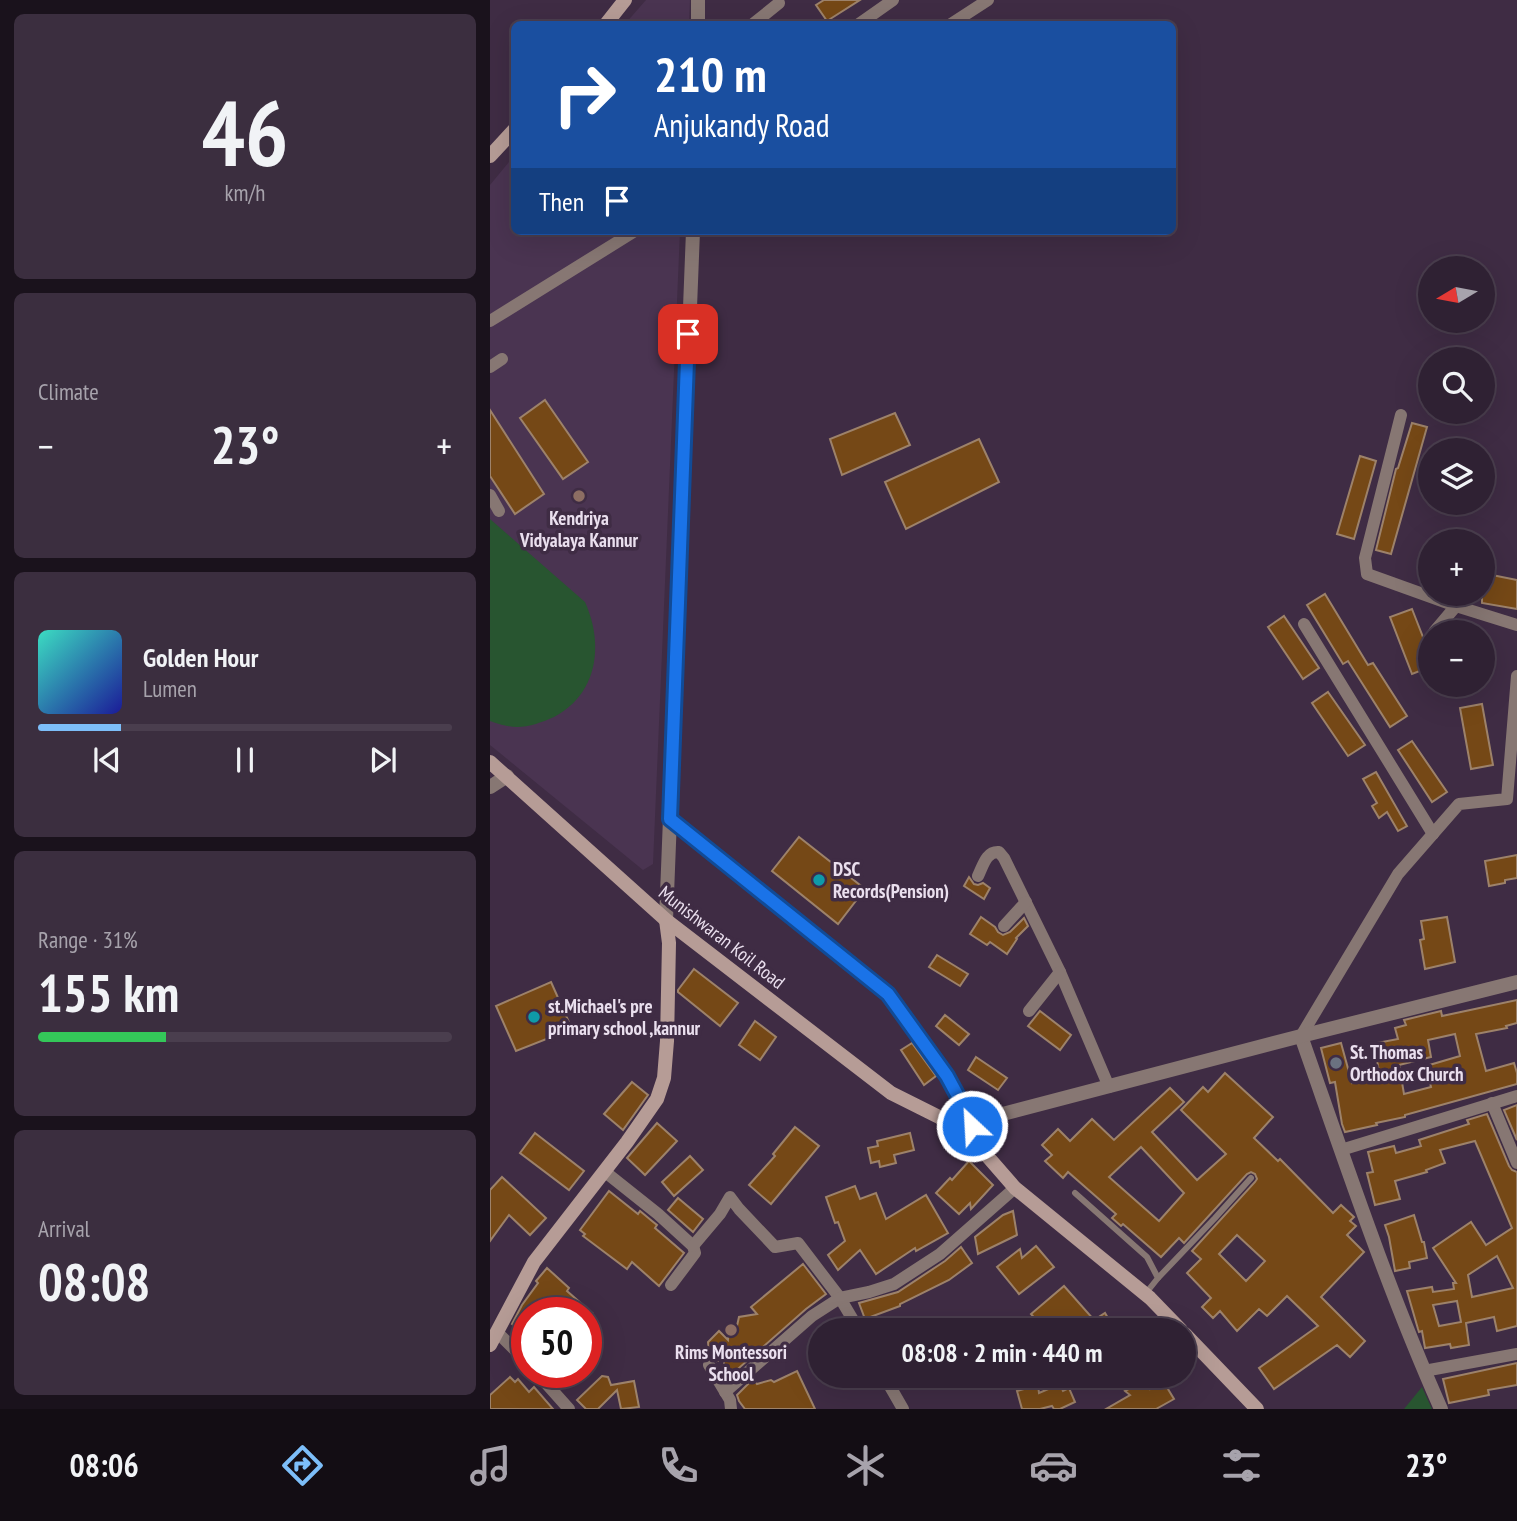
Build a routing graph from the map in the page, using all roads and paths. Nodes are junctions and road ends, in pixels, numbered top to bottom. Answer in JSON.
{"nodes":[{"id":1,"x":625,"y":0,"type":"edge"},
{"id":2,"x":698,"y":0,"type":"edge"},
{"id":3,"x":893,"y":0,"type":"edge"},
{"id":4,"x":988,"y":0,"type":"edge"},
{"id":5,"x":779,"y":3,"type":"dead end"},
{"id":6,"x":608,"y":21,"type":"edge"},
{"id":7,"x":698,"y":21,"type":"edge"},
{"id":8,"x":757,"y":21,"type":"edge"},
{"id":9,"x":863,"y":21,"type":"edge"},
{"id":10,"x":956,"y":21,"type":"edge"},
{"id":11,"x":511,"y":133,"type":"edge"},
{"id":12,"x":490,"y":156,"type":"edge"},
{"id":13,"x":629,"y":235,"type":"edge"},
{"id":14,"x":693,"y":235,"type":"edge"},
{"id":15,"x":490,"y":321,"type":"edge"},
{"id":16,"x":502,"y":359,"type":"dead end"},
{"id":17,"x":490,"y":367,"type":"edge"},
{"id":18,"x":1401,"y":415,"type":"dead end"},
{"id":19,"x":490,"y":495,"type":"edge"},
{"id":20,"x":499,"y":511,"type":"dead end"},
{"id":21,"x":1418,"y":592,"type":"edge"},
{"id":22,"x":1456,"y":606,"type":"joint"},
{"id":23,"x":1444,"y":620,"type":"edge"},
{"id":24,"x":1304,"y":624,"type":"dead end"},
{"id":25,"x":1517,"y":625,"type":"edge"},
{"id":26,"x":1517,"y":676,"type":"edge"},
{"id":27,"x":490,"y":762,"type":"edge"},
{"id":28,"x":508,"y":776,"type":"junction"},
{"id":29,"x":490,"y":787,"type":"edge"},
{"id":30,"x":670,"y":819,"type":"junction"},
{"id":31,"x":1433,"y":834,"type":"junction"},
{"id":32,"x":978,"y":876,"type":"dead end"},
{"id":33,"x":1026,"y":902,"type":"junction"},
{"id":34,"x":666,"y":920,"type":"junction"},
{"id":35,"x":1004,"y":926,"type":"dead end"},
{"id":36,"x":1060,"y":972,"type":"junction"},
{"id":37,"x":1517,"y":982,"type":"edge"},
{"id":38,"x":1029,"y":1011,"type":"dead end"},
{"id":39,"x":1301,"y":1036,"type":"junction"},
{"id":40,"x":1109,"y":1087,"type":"junction"},
{"id":41,"x":1517,"y":1096,"type":"edge"},
{"id":42,"x":1492,"y":1103,"type":"junction"},
{"id":43,"x":959,"y":1111,"type":"junction"},
{"id":44,"x":945,"y":1120,"type":"junction"},
{"id":45,"x":970,"y":1128,"type":"junction"},
{"id":46,"x":1341,"y":1150,"type":"junction"},
{"id":47,"x":1517,"y":1163,"type":"edge"},
{"id":48,"x":604,"y":1171,"type":"junction"},
{"id":49,"x":1251,"y":1178,"type":"dead end"},
{"id":50,"x":1015,"y":1188,"type":"junction"},
{"id":51,"x":1075,"y":1193,"type":"dead end"},
{"id":52,"x":693,"y":1246,"type":"junction"},
{"id":53,"x":1158,"y":1278,"type":"junction"},
{"id":54,"x":671,"y":1285,"type":"dead end"},
{"id":55,"x":1145,"y":1294,"type":"junction"},
{"id":56,"x":840,"y":1298,"type":"junction"},
{"id":57,"x":852,"y":1318,"type":"edge"},
{"id":58,"x":1169,"y":1318,"type":"edge"},
{"id":59,"x":497,"y":1332,"type":"junction"},
{"id":60,"x":490,"y":1345,"type":"edge"},
{"id":61,"x":511,"y":1346,"type":"edge"},
{"id":62,"x":1196,"y":1346,"type":"edge"},
{"id":63,"x":1517,"y":1354,"type":"edge"},
{"id":64,"x":709,"y":1365,"type":"dead end"},
{"id":65,"x":1424,"y":1371,"type":"junction"},
{"id":66,"x":550,"y":1388,"type":"edge"},
{"id":67,"x":891,"y":1388,"type":"edge"},
{"id":68,"x":725,"y":1392,"type":"junction"},
{"id":69,"x":1250,"y":1406,"type":"edge"},
{"id":70,"x":569,"y":1409,"type":"edge"},
{"id":71,"x":731,"y":1409,"type":"edge"},
{"id":72,"x":903,"y":1409,"type":"edge"},
{"id":73,"x":1441,"y":1409,"type":"edge"}],
"edges":[{"from":1,"to":6,"type":"main road"},
{"from":2,"to":7,"type":"street"},
{"from":3,"to":9,"type":"street"},
{"from":4,"to":10,"type":"street"},
{"from":5,"to":8,"type":"street"},
{"from":11,"to":12,"type":"main road"},
{"from":13,"to":15,"type":"street"},
{"from":14,"to":30,"type":"street"},
{"from":16,"to":17,"type":"street"},
{"from":18,"to":21,"type":"street"},
{"from":19,"to":20,"type":"street"},
{"from":22,"to":23,"type":"street"},
{"from":22,"to":25,"type":"street"},
{"from":24,"to":31,"type":"street"},
{"from":26,"to":31,"type":"street"},
{"from":27,"to":28,"type":"main road","name":"Munishwaran Koil Road"},
{"from":28,"to":29,"type":"street"},
{"from":28,"to":34,"type":"main road","name":"Munishwaran Koil Road"},
{"from":30,"to":34,"type":"street"},
{"from":30,"to":43,"type":"street"},
{"from":31,"to":39,"type":"street"},
{"from":32,"to":33,"type":"street"},
{"from":33,"to":35,"type":"street"},
{"from":33,"to":36,"type":"street"},
{"from":34,"to":44,"type":"main road","name":"Munishwaran Koil Road"},
{"from":34,"to":48,"type":"main road"},
{"from":36,"to":38,"type":"street"},
{"from":36,"to":40,"type":"street"},
{"from":37,"to":39,"type":"street"},
{"from":39,"to":40,"type":"street"},
{"from":39,"to":46,"type":"street"},
{"from":40,"to":45,"type":"street"},
{"from":41,"to":42,"type":"street"},
{"from":42,"to":46,"type":"street"},
{"from":42,"to":47,"type":"street"},
{"from":43,"to":44,"type":"main road"},
{"from":43,"to":45,"type":"main road"},
{"from":44,"to":45,"type":"main road"},
{"from":45,"to":50,"type":"main road"},
{"from":46,"to":65,"type":"street"},
{"from":48,"to":52,"type":"street"},
{"from":48,"to":59,"type":"main road"},
{"from":49,"to":53,"type":"lane"},
{"from":50,"to":55,"type":"main road"},
{"from":50,"to":56,"type":"street"},
{"from":51,"to":53,"type":"lane"},
{"from":52,"to":54,"type":"street"},
{"from":52,"to":56,"type":"street"},
{"from":53,"to":55,"type":"lane"},
{"from":55,"to":58,"type":"main road"},
{"from":56,"to":57,"type":"street"},
{"from":56,"to":68,"type":"street"},
{"from":59,"to":60,"type":"main road"},
{"from":59,"to":61,"type":"street"},
{"from":62,"to":69,"type":"main road"},
{"from":63,"to":65,"type":"street"},
{"from":64,"to":68,"type":"street"},
{"from":65,"to":73,"type":"street"},
{"from":66,"to":70,"type":"street"},
{"from":67,"to":72,"type":"street"},
{"from":68,"to":71,"type":"street"}]}
